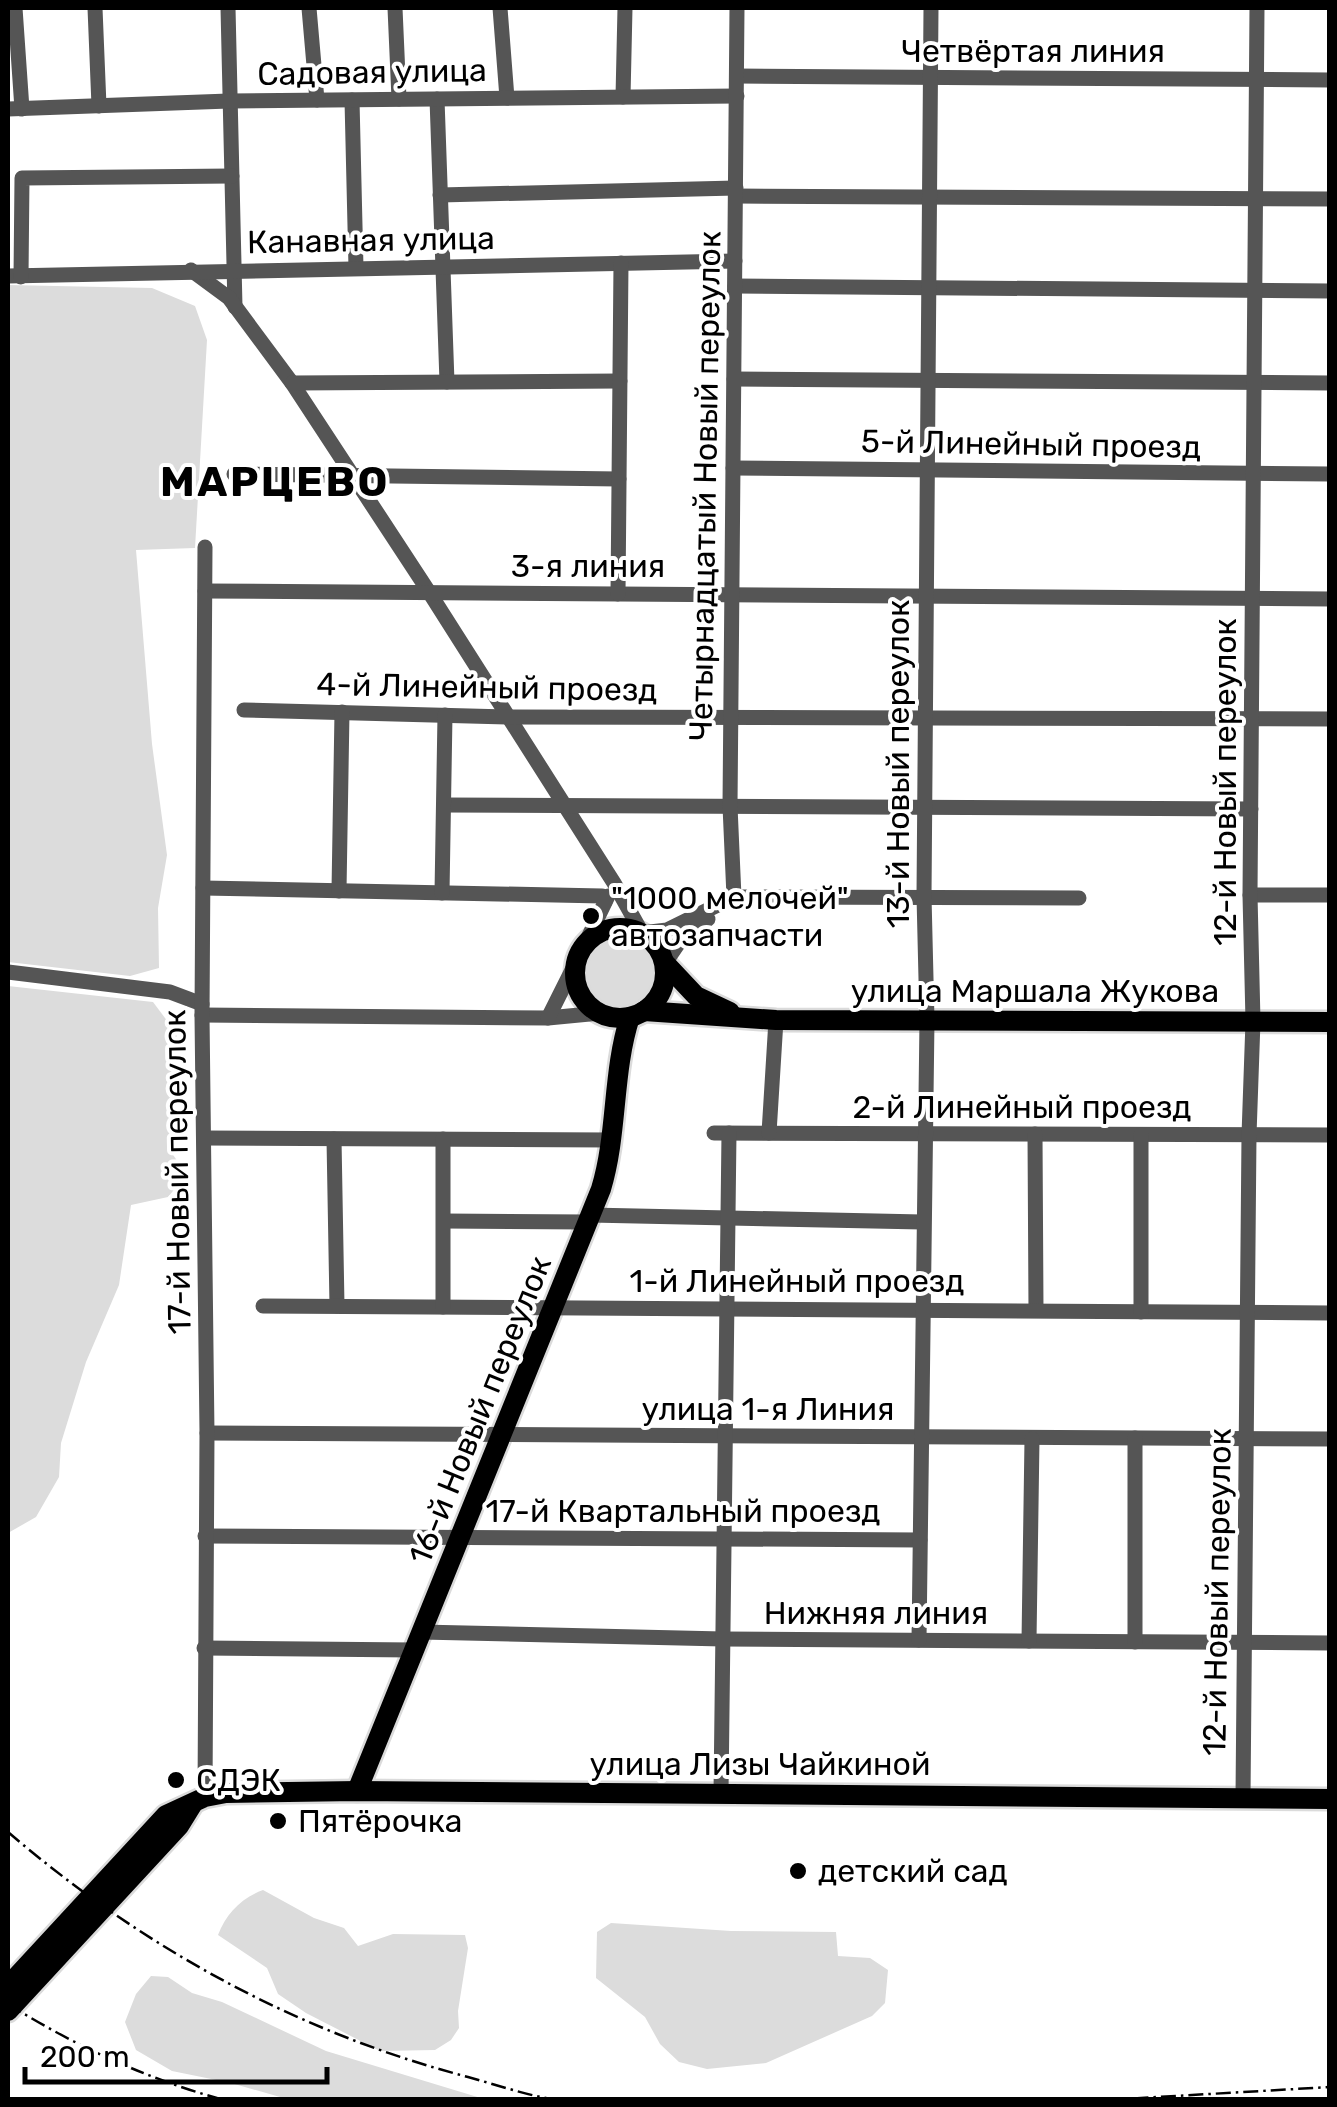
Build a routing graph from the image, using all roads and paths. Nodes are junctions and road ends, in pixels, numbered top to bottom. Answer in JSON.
{"nodes":[{"id":1,"x":15,"y":8,"type":"edge"},
{"id":2,"x":95,"y":8,"type":"edge"},
{"id":3,"x":228,"y":8,"type":"edge"},
{"id":4,"x":309,"y":8,"type":"edge"},
{"id":5,"x":395,"y":8,"type":"edge"},
{"id":6,"x":500,"y":8,"type":"edge"},
{"id":7,"x":625,"y":8,"type":"edge"},
{"id":8,"x":737,"y":8,"type":"edge"},
{"id":9,"x":931,"y":8,"type":"edge"},
{"id":10,"x":1258,"y":8,"type":"edge"},
{"id":11,"x":737,"y":76,"type":"junction"},
{"id":12,"x":930,"y":78,"type":"junction"},
{"id":13,"x":1257,"y":80,"type":"junction"},
{"id":14,"x":1330,"y":80,"type":"edge"},
{"id":15,"x":737,"y":96,"type":"junction"},
{"id":16,"x":623,"y":97,"type":"junction"},
{"id":17,"x":507,"y":98,"type":"junction"},
{"id":18,"x":399,"y":99,"type":"junction"},
{"id":19,"x":437,"y":99,"type":"junction"},
{"id":20,"x":317,"y":100,"type":"junction"},
{"id":21,"x":352,"y":100,"type":"junction"},
{"id":22,"x":230,"y":101,"type":"junction"},
{"id":23,"x":99,"y":106,"type":"junction"},
{"id":24,"x":15,"y":109,"type":"edge"},
{"id":25,"x":232,"y":176,"type":"junction"},
{"id":26,"x":736,"y":192,"type":"junction"},
{"id":27,"x":440,"y":195,"type":"junction"},
{"id":28,"x":929,"y":197,"type":"junction"},
{"id":29,"x":1256,"y":199,"type":"junction"},
{"id":30,"x":1330,"y":199,"type":"edge"},
{"id":31,"x":735,"y":261,"type":"junction"},
{"id":32,"x":622,"y":263,"type":"junction"},
{"id":33,"x":443,"y":266,"type":"junction"},
{"id":34,"x":356,"y":268,"type":"junction"},
{"id":35,"x":191,"y":270,"type":"junction"},
{"id":36,"x":234,"y":270,"type":"junction"},
{"id":37,"x":14,"y":276,"type":"edge"},
{"id":38,"x":734,"y":286,"type":"junction"},
{"id":39,"x":929,"y":287,"type":"junction"},
{"id":40,"x":1255,"y":290,"type":"junction"},
{"id":41,"x":1330,"y":291,"type":"edge"},
{"id":42,"x":236,"y":307,"type":"junction"},
{"id":43,"x":734,"y":379,"type":"junction"},
{"id":44,"x":928,"y":380,"type":"junction"},
{"id":45,"x":620,"y":381,"type":"junction"},
{"id":46,"x":447,"y":382,"type":"junction"},
{"id":47,"x":1254,"y":382,"type":"junction"},
{"id":48,"x":1330,"y":383,"type":"edge"},
{"id":49,"x":292,"y":384,"type":"junction"},
{"id":50,"x":732,"y":468,"type":"junction"},
{"id":51,"x":928,"y":470,"type":"junction"},
{"id":52,"x":234,"y":474,"type":"dead end"},
{"id":53,"x":352,"y":474,"type":"junction"},
{"id":54,"x":1254,"y":474,"type":"junction"},
{"id":55,"x":1330,"y":474,"type":"edge"},
{"id":56,"x":619,"y":478,"type":"junction"},
{"id":57,"x":205,"y":547,"type":"dead end"},
{"id":58,"x":205,"y":591,"type":"junction"},
{"id":59,"x":430,"y":592,"type":"junction"},
{"id":60,"x":618,"y":594,"type":"junction"},
{"id":61,"x":732,"y":595,"type":"junction"},
{"id":62,"x":926,"y":596,"type":"junction"},
{"id":63,"x":1253,"y":598,"type":"junction"},
{"id":64,"x":1330,"y":599,"type":"edge"},
{"id":65,"x":244,"y":710,"type":"dead end"},
{"id":66,"x":342,"y":712,"type":"junction"},
{"id":67,"x":445,"y":715,"type":"junction"},
{"id":68,"x":507,"y":716,"type":"junction"},
{"id":69,"x":730,"y":717,"type":"junction"},
{"id":70,"x":926,"y":718,"type":"junction"},
{"id":71,"x":1252,"y":719,"type":"junction"},
{"id":72,"x":1330,"y":719,"type":"edge"},
{"id":73,"x":444,"y":805,"type":"junction"},
{"id":74,"x":564,"y":806,"type":"junction"},
{"id":75,"x":730,"y":806,"type":"junction"},
{"id":76,"x":925,"y":808,"type":"junction"},
{"id":77,"x":1251,"y":810,"type":"junction"},
{"id":78,"x":614,"y":883,"type":"junction"},
{"id":79,"x":203,"y":888,"type":"junction"},
{"id":80,"x":339,"y":891,"type":"junction"},
{"id":81,"x":442,"y":893,"type":"junction"},
{"id":82,"x":1250,"y":895,"type":"junction"},
{"id":83,"x":1330,"y":895,"type":"edge"},
{"id":84,"x":734,"y":896,"type":"junction"},
{"id":85,"x":924,"y":896,"type":"junction"},
{"id":86,"x":1079,"y":898,"type":"dead end"},
{"id":87,"x":604,"y":902,"type":"junction"},
{"id":88,"x":642,"y":933,"type":"junction"},
{"id":89,"x":586,"y":942,"type":"junction"},
{"id":90,"x":665,"y":963,"type":"junction"},
{"id":91,"x":576,"y":964,"type":"junction"},
{"id":92,"x":8,"y":972,"type":"edge"},
{"id":93,"x":202,"y":1010,"type":"junction"},
{"id":94,"x":602,"y":1014,"type":"junction"},
{"id":95,"x":637,"y":1014,"type":"junction"},
{"id":96,"x":548,"y":1018,"type":"junction"},
{"id":97,"x":741,"y":1018,"type":"junction"},
{"id":98,"x":776,"y":1020,"type":"junction"},
{"id":99,"x":926,"y":1020,"type":"junction"},
{"id":100,"x":1252,"y":1022,"type":"junction"},
{"id":101,"x":1330,"y":1022,"type":"edge"},
{"id":102,"x":622,"y":1043,"type":"junction"},
{"id":103,"x":769,"y":1133,"type":"junction"},
{"id":104,"x":923,"y":1134,"type":"junction"},
{"id":105,"x":1035,"y":1134,"type":"junction"},
{"id":106,"x":1141,"y":1134,"type":"junction"},
{"id":107,"x":1248,"y":1135,"type":"junction"},
{"id":108,"x":1330,"y":1136,"type":"edge"},
{"id":109,"x":204,"y":1138,"type":"junction"},
{"id":110,"x":334,"y":1139,"type":"junction"},
{"id":111,"x":444,"y":1139,"type":"junction"},
{"id":112,"x":611,"y":1140,"type":"junction"},
{"id":113,"x":588,"y":1218,"type":"junction"},
{"id":114,"x":728,"y":1218,"type":"junction"},
{"id":115,"x":444,"y":1222,"type":"junction"},
{"id":116,"x":922,"y":1222,"type":"junction"},
{"id":117,"x":264,"y":1306,"type":"dead end"},
{"id":118,"x":336,"y":1306,"type":"junction"},
{"id":119,"x":443,"y":1307,"type":"junction"},
{"id":120,"x":554,"y":1308,"type":"junction"},
{"id":121,"x":922,"y":1309,"type":"junction"},
{"id":122,"x":727,"y":1310,"type":"junction"},
{"id":123,"x":1036,"y":1310,"type":"junction"},
{"id":124,"x":1140,"y":1312,"type":"junction"},
{"id":125,"x":1247,"y":1312,"type":"junction"},
{"id":126,"x":1330,"y":1313,"type":"edge"},
{"id":127,"x":207,"y":1433,"type":"junction"},
{"id":128,"x":502,"y":1435,"type":"junction"},
{"id":129,"x":725,"y":1436,"type":"junction"},
{"id":130,"x":920,"y":1437,"type":"junction"},
{"id":131,"x":1135,"y":1438,"type":"junction"},
{"id":132,"x":1246,"y":1438,"type":"junction"},
{"id":133,"x":1032,"y":1439,"type":"junction"},
{"id":134,"x":1330,"y":1439,"type":"edge"},
{"id":135,"x":205,"y":1536,"type":"junction"},
{"id":136,"x":461,"y":1538,"type":"junction"},
{"id":137,"x":724,"y":1539,"type":"junction"},
{"id":138,"x":920,"y":1540,"type":"junction"},
{"id":139,"x":723,"y":1639,"type":"junction"},
{"id":140,"x":919,"y":1640,"type":"junction"},
{"id":141,"x":418,"y":1641,"type":"junction"},
{"id":142,"x":1029,"y":1641,"type":"junction"},
{"id":143,"x":1135,"y":1642,"type":"junction"},
{"id":144,"x":1244,"y":1642,"type":"junction"},
{"id":145,"x":1330,"y":1643,"type":"edge"},
{"id":146,"x":204,"y":1648,"type":"junction"},
{"id":147,"x":356,"y":1791,"type":"junction"},
{"id":148,"x":721,"y":1793,"type":"junction"},
{"id":149,"x":1243,"y":1797,"type":"junction"},
{"id":150,"x":1330,"y":1799,"type":"edge"},
{"id":151,"x":198,"y":1801,"type":"junction"},
{"id":152,"x":8,"y":1986,"type":"edge"},
{"id":153,"x":8,"y":2011,"type":"edge"}],
"edges":[{"from":1,"to":24,"type":"street"},
{"from":2,"to":23,"type":"street"},
{"from":3,"to":22,"type":"street"},
{"from":4,"to":20,"type":"street"},
{"from":5,"to":18,"type":"street"},
{"from":6,"to":17,"type":"street"},
{"from":7,"to":16,"type":"street"},
{"from":8,"to":11,"type":"street","name":"Четырнадцатый Новый переулок"},
{"from":9,"to":12,"type":"street","name":"13-й Новый переулок"},
{"from":10,"to":13,"type":"street","name":"12-й Новый переулок"},
{"from":11,"to":12,"type":"street","name":"Четвёртая линия"},
{"from":11,"to":15,"type":"street","name":"Четырнадцатый Новый переулок"},
{"from":12,"to":13,"type":"street","name":"Четвёртая линия"},
{"from":12,"to":28,"type":"street","name":"13-й Новый переулок"},
{"from":13,"to":14,"type":"street","name":"Четвёртая линия"},
{"from":13,"to":29,"type":"street","name":"12-й Новый переулок"},
{"from":15,"to":16,"type":"street","name":"Садовая улица"},
{"from":15,"to":26,"type":"street","name":"Четырнадцатый Новый переулок"},
{"from":16,"to":17,"type":"street","name":"Садовая улица"},
{"from":17,"to":19,"type":"street","name":"Садовая улица"},
{"from":18,"to":19,"type":"street","name":"Садовая улица"},
{"from":18,"to":21,"type":"street","name":"Садовая улица"},
{"from":19,"to":27,"type":"street"},
{"from":20,"to":21,"type":"street","name":"Садовая улица"},
{"from":20,"to":22,"type":"street","name":"Садовая улица"},
{"from":21,"to":34,"type":"street"},
{"from":22,"to":23,"type":"street","name":"Садовая улица"},
{"from":22,"to":25,"type":"street"},
{"from":23,"to":24,"type":"street","name":"Садовая улица"},
{"from":25,"to":36,"type":"street"},
{"from":25,"to":37,"type":"street"},
{"from":26,"to":27,"type":"street"},
{"from":26,"to":28,"type":"street"},
{"from":26,"to":31,"type":"street","name":"Четырнадцатый Новый переулок"},
{"from":27,"to":33,"type":"street"},
{"from":28,"to":29,"type":"street"},
{"from":28,"to":39,"type":"street","name":"13-й Новый переулок"},
{"from":29,"to":30,"type":"street"},
{"from":29,"to":40,"type":"street","name":"12-й Новый переулок"},
{"from":31,"to":32,"type":"street","name":"Канавная улица"},
{"from":31,"to":38,"type":"street","name":"Четырнадцатый Новый переулок"},
{"from":32,"to":33,"type":"street","name":"Канавная улица"},
{"from":32,"to":45,"type":"street"},
{"from":33,"to":34,"type":"street","name":"Канавная улица"},
{"from":33,"to":46,"type":"street"},
{"from":34,"to":36,"type":"street","name":"Канавная улица"},
{"from":35,"to":36,"type":"street","name":"Канавная улица"},
{"from":35,"to":37,"type":"street","name":"Канавная улица"},
{"from":35,"to":42,"type":"street"},
{"from":36,"to":42,"type":"street"},
{"from":38,"to":39,"type":"street"},
{"from":38,"to":43,"type":"street","name":"Четырнадцатый Новый переулок"},
{"from":39,"to":40,"type":"street"},
{"from":39,"to":44,"type":"street","name":"13-й Новый переулок"},
{"from":40,"to":41,"type":"street"},
{"from":40,"to":47,"type":"street","name":"12-й Новый переулок"},
{"from":42,"to":49,"type":"street"},
{"from":43,"to":44,"type":"street"},
{"from":43,"to":50,"type":"street","name":"Четырнадцатый Новый переулок"},
{"from":44,"to":47,"type":"street"},
{"from":44,"to":51,"type":"street","name":"13-й Новый переулок"},
{"from":45,"to":46,"type":"street"},
{"from":45,"to":56,"type":"street"},
{"from":46,"to":49,"type":"street"},
{"from":47,"to":48,"type":"street"},
{"from":47,"to":54,"type":"street","name":"12-й Новый переулок"},
{"from":49,"to":53,"type":"street"},
{"from":50,"to":51,"type":"street","name":"5-й Линейный проезд"},
{"from":50,"to":61,"type":"street","name":"Четырнадцатый Новый переулок"},
{"from":51,"to":54,"type":"street","name":"5-й Линейный проезд"},
{"from":51,"to":62,"type":"street","name":"13-й Новый переулок"},
{"from":52,"to":53,"type":"street"},
{"from":53,"to":56,"type":"street"},
{"from":53,"to":59,"type":"street"},
{"from":54,"to":55,"type":"street","name":"5-й Линейный проезд"},
{"from":54,"to":63,"type":"street","name":"12-й Новый переулок"},
{"from":56,"to":60,"type":"street"},
{"from":57,"to":58,"type":"street","name":"17-й Новый переулок"},
{"from":58,"to":59,"type":"street","name":"3-я линия"},
{"from":58,"to":79,"type":"street","name":"17-й Новый переулок"},
{"from":59,"to":60,"type":"street","name":"3-я линия"},
{"from":59,"to":68,"type":"street"},
{"from":60,"to":61,"type":"street","name":"3-я линия"},
{"from":61,"to":62,"type":"street","name":"3-я линия"},
{"from":61,"to":69,"type":"street","name":"Четырнадцатый Новый переулок"},
{"from":62,"to":63,"type":"street","name":"3-я линия"},
{"from":62,"to":70,"type":"street","name":"13-й Новый переулок"},
{"from":63,"to":64,"type":"street","name":"3-я линия"},
{"from":63,"to":71,"type":"street","name":"12-й Новый переулок"},
{"from":65,"to":66,"type":"street","name":"4-й Линейный проезд"},
{"from":66,"to":67,"type":"street","name":"4-й Линейный проезд"},
{"from":66,"to":80,"type":"street"},
{"from":67,"to":68,"type":"street","name":"4-й Линейный проезд"},
{"from":67,"to":73,"type":"street"},
{"from":68,"to":69,"type":"street","name":"4-й Линейный проезд"},
{"from":68,"to":74,"type":"street"},
{"from":69,"to":70,"type":"street","name":"4-й Линейный проезд"},
{"from":69,"to":75,"type":"street","name":"Четырнадцатый Новый переулок"},
{"from":70,"to":71,"type":"street","name":"4-й Линейный проезд"},
{"from":70,"to":76,"type":"street","name":"13-й Новый переулок"},
{"from":71,"to":72,"type":"street","name":"4-й Линейный проезд"},
{"from":71,"to":77,"type":"street","name":"12-й Новый переулок"},
{"from":73,"to":74,"type":"street"},
{"from":73,"to":81,"type":"street"},
{"from":74,"to":75,"type":"street"},
{"from":74,"to":78,"type":"street"},
{"from":75,"to":76,"type":"street"},
{"from":75,"to":84,"type":"street","name":"Четырнадцатый Новый переулок"},
{"from":76,"to":77,"type":"street"},
{"from":76,"to":85,"type":"street","name":"13-й Новый переулок"},
{"from":77,"to":82,"type":"street","name":"12-й Новый переулок"},
{"from":78,"to":87,"type":"street"},
{"from":78,"to":88,"type":"street"},
{"from":79,"to":80,"type":"street"},
{"from":79,"to":93,"type":"street","name":"17-й Новый переулок"},
{"from":80,"to":81,"type":"street"},
{"from":81,"to":87,"type":"street"},
{"from":82,"to":83,"type":"street"},
{"from":82,"to":100,"type":"street","name":"12-й Новый переулок"},
{"from":84,"to":85,"type":"street"},
{"from":84,"to":88,"type":"street"},
{"from":84,"to":90,"type":"street"},
{"from":85,"to":86,"type":"street"},
{"from":85,"to":99,"type":"street","name":"13-й Новый переулок"},
{"from":87,"to":89,"type":"street"},
{"from":88,"to":89,"type":"main road"},
{"from":88,"to":90,"type":"main road"},
{"from":89,"to":91,"type":"main road"},
{"from":90,"to":95,"type":"main road"},
{"from":90,"to":97,"type":"main road","name":"улица Маршала Жукова"},
{"from":91,"to":94,"type":"main road"},
{"from":91,"to":96,"type":"street"},
{"from":92,"to":93,"type":"street"},
{"from":93,"to":96,"type":"street"},
{"from":93,"to":109,"type":"street","name":"17-й Новый переулок"},
{"from":94,"to":95,"type":"main road"},
{"from":94,"to":96,"type":"street"},
{"from":94,"to":102,"type":"main road"},
{"from":95,"to":97,"type":"main road","name":"улица Маршала Жукова"},
{"from":95,"to":102,"type":"main road","name":"16-й Новый переулок"},
{"from":97,"to":98,"type":"main road","name":"улица Маршала Жукова"},
{"from":98,"to":99,"type":"main road","name":"улица Маршала Жукова"},
{"from":98,"to":103,"type":"street"},
{"from":99,"to":100,"type":"main road","name":"улица Маршала Жукова"},
{"from":99,"to":104,"type":"street","name":"13-й Новый переулок"},
{"from":100,"to":101,"type":"main road","name":"улица Маршала Жукова"},
{"from":100,"to":107,"type":"street","name":"12-й Новый переулок"},
{"from":102,"to":112,"type":"main road","name":"16-й Новый переулок"},
{"from":103,"to":104,"type":"street","name":"2-й Линейный проезд"},
{"from":103,"to":114,"type":"street","name":"2-й Линейный проезд"},
{"from":104,"to":105,"type":"street","name":"2-й Линейный проезд"},
{"from":104,"to":116,"type":"street","name":"13-й Новый переулок"},
{"from":105,"to":106,"type":"street","name":"2-й Линейный проезд"},
{"from":105,"to":123,"type":"street"},
{"from":106,"to":107,"type":"street","name":"2-й Линейный проезд"},
{"from":106,"to":124,"type":"street"},
{"from":107,"to":108,"type":"street","name":"2-й Линейный проезд"},
{"from":107,"to":125,"type":"street","name":"12-й Новый переулок"},
{"from":109,"to":110,"type":"street"},
{"from":109,"to":127,"type":"street","name":"17-й Новый переулок"},
{"from":110,"to":111,"type":"street"},
{"from":110,"to":118,"type":"street"},
{"from":111,"to":112,"type":"street"},
{"from":111,"to":115,"type":"street"},
{"from":112,"to":113,"type":"main road","name":"16-й Новый переулок"},
{"from":113,"to":114,"type":"street"},
{"from":113,"to":115,"type":"street"},
{"from":113,"to":120,"type":"main road","name":"16-й Новый переулок"},
{"from":114,"to":116,"type":"street"},
{"from":114,"to":122,"type":"street"},
{"from":115,"to":119,"type":"street"},
{"from":116,"to":121,"type":"street","name":"13-й Новый переулок"},
{"from":117,"to":118,"type":"street","name":"1-й Линейный проезд"},
{"from":118,"to":119,"type":"street","name":"1-й Линейный проезд"},
{"from":119,"to":120,"type":"street","name":"1-й Линейный проезд"},
{"from":120,"to":122,"type":"street","name":"1-й Линейный проезд"},
{"from":120,"to":128,"type":"main road","name":"16-й Новый переулок"},
{"from":121,"to":122,"type":"street","name":"1-й Линейный проезд"},
{"from":121,"to":123,"type":"street","name":"1-й Линейный проезд"},
{"from":121,"to":130,"type":"street","name":"13-й Новый переулок"},
{"from":122,"to":129,"type":"street"},
{"from":123,"to":124,"type":"street","name":"1-й Линейный проезд"},
{"from":124,"to":125,"type":"street","name":"1-й Линейный проезд"},
{"from":125,"to":126,"type":"street","name":"1-й Линейный проезд"},
{"from":125,"to":132,"type":"street","name":"12-й Новый переулок"},
{"from":127,"to":128,"type":"street","name":"улица 1-я Линия"},
{"from":127,"to":135,"type":"street","name":"17-й Новый переулок"},
{"from":128,"to":129,"type":"street","name":"улица 1-я Линия"},
{"from":128,"to":136,"type":"main road","name":"16-й Новый переулок"},
{"from":129,"to":130,"type":"street","name":"улица 1-я Линия"},
{"from":129,"to":137,"type":"street"},
{"from":130,"to":133,"type":"street","name":"улица 1-я Линия"},
{"from":130,"to":138,"type":"street","name":"13-й Новый переулок"},
{"from":131,"to":132,"type":"street","name":"улица 1-я Линия"},
{"from":131,"to":133,"type":"street","name":"улица 1-я Линия"},
{"from":131,"to":143,"type":"street"},
{"from":132,"to":134,"type":"street","name":"улица 1-я Линия"},
{"from":132,"to":144,"type":"street","name":"12-й Новый переулок"},
{"from":133,"to":142,"type":"street"},
{"from":135,"to":136,"type":"street","name":"17-й Квартальный проезд"},
{"from":135,"to":146,"type":"street","name":"17-й Новый переулок"},
{"from":136,"to":137,"type":"street","name":"17-й Квартальный проезд"},
{"from":136,"to":141,"type":"main road","name":"16-й Новый переулок"},
{"from":137,"to":138,"type":"street","name":"17-й Квартальный проезд"},
{"from":137,"to":139,"type":"street"},
{"from":138,"to":140,"type":"street","name":"13-й Новый переулок"},
{"from":139,"to":140,"type":"street","name":"Нижняя линия"},
{"from":139,"to":141,"type":"street","name":"Нижняя линия"},
{"from":139,"to":148,"type":"street"},
{"from":140,"to":142,"type":"street","name":"Нижняя линия"},
{"from":141,"to":146,"type":"street","name":"Нижняя линия"},
{"from":141,"to":147,"type":"main road","name":"16-й Новый переулок"},
{"from":142,"to":143,"type":"street","name":"Нижняя линия"},
{"from":143,"to":144,"type":"street","name":"Нижняя линия"},
{"from":144,"to":145,"type":"street","name":"Нижняя линия"},
{"from":144,"to":149,"type":"street","name":"12-й Новый переулок"},
{"from":146,"to":151,"type":"street","name":"17-й Новый переулок"},
{"from":147,"to":148,"type":"main road","name":"улица Лизы Чайкиной"},
{"from":147,"to":151,"type":"main road","name":"улица Лизы Чайкиной"},
{"from":148,"to":149,"type":"main road","name":"улица Лизы Чайкиной"},
{"from":149,"to":150,"type":"main road","name":"улица Лизы Чайкиной"},
{"from":151,"to":152,"type":"main road","name":"улица Лизы Чайкиной"},
{"from":151,"to":153,"type":"main road"}]}
